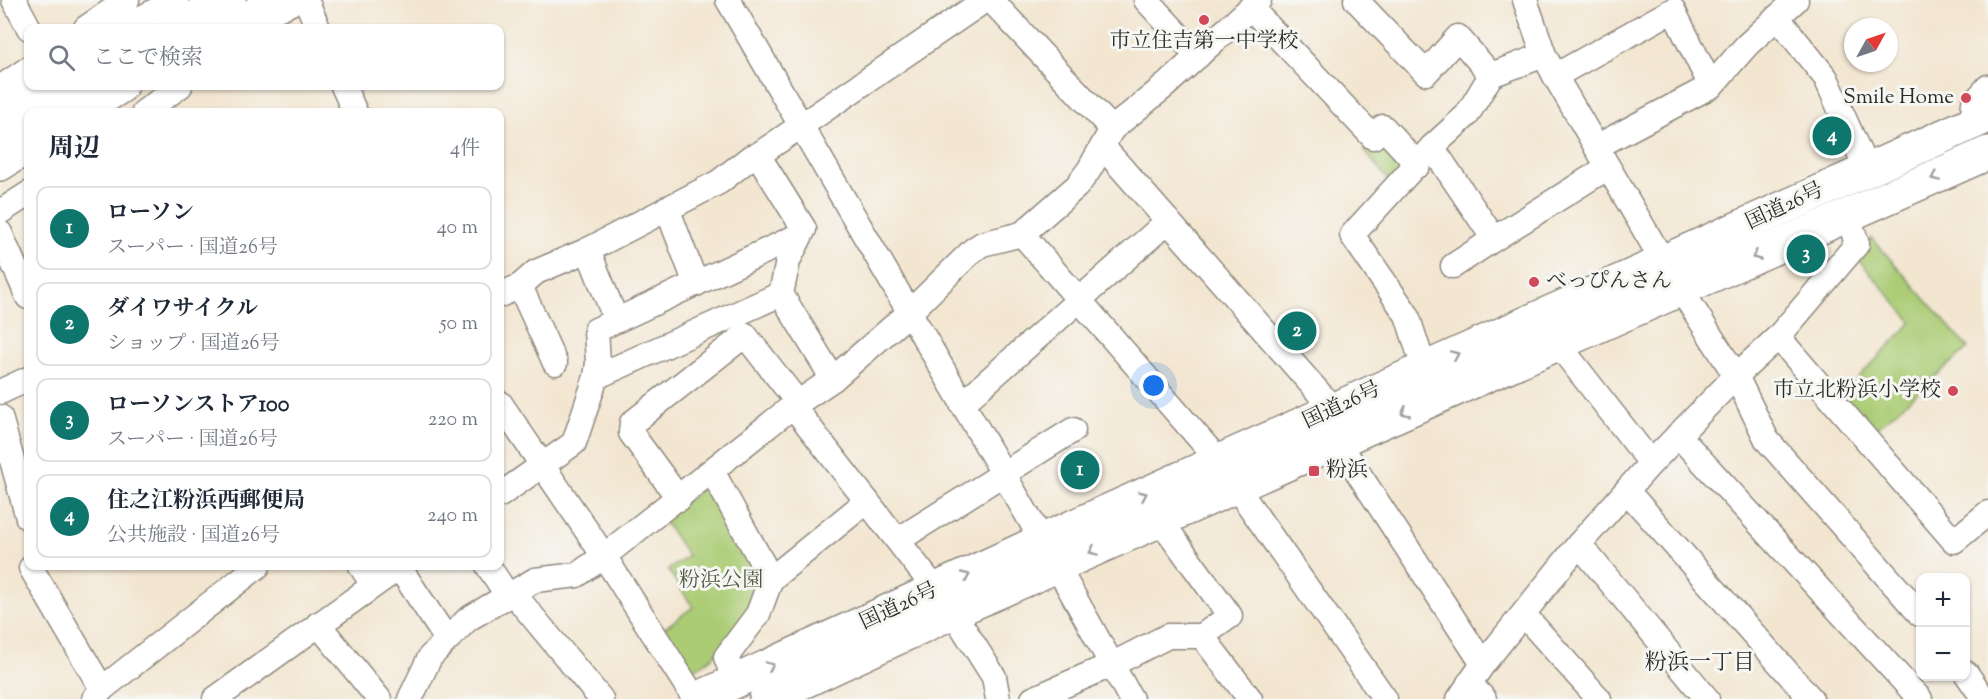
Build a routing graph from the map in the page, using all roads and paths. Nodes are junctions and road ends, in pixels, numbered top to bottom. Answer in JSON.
{"nodes":[{"id":1,"x":14,"y":0,"type":"edge"},
{"id":2,"x":127,"y":0,"type":"edge"},
{"id":3,"x":176,"y":0,"type":"edge"},
{"id":4,"x":229,"y":0,"type":"edge"},
{"id":5,"x":729,"y":0,"type":"edge"},
{"id":6,"x":985,"y":0,"type":"edge"},
{"id":7,"x":991,"y":0,"type":"edge"},
{"id":8,"x":1146,"y":0,"type":"edge"},
{"id":9,"x":1356,"y":0,"type":"edge"},
{"id":10,"x":1796,"y":0,"type":"edge"},
{"id":11,"x":1527,"y":1,"type":"edge"},
{"id":12,"x":292,"y":2,"type":"edge"},
{"id":13,"x":1255,"y":4,"type":"edge"},
{"id":14,"x":1671,"y":5,"type":"edge"},
{"id":15,"x":1777,"y":17,"type":"junction"},
{"id":16,"x":27,"y":24,"type":"edge"},
{"id":17,"x":92,"y":24,"type":"edge"},
{"id":18,"x":130,"y":24,"type":"edge"},
{"id":19,"x":180,"y":24,"type":"edge"},
{"id":20,"x":234,"y":24,"type":"edge"},
{"id":21,"x":262,"y":24,"type":"edge"},
{"id":22,"x":314,"y":24,"type":"edge"},
{"id":23,"x":1198,"y":56,"type":"junction"},
{"id":24,"x":1550,"y":66,"type":"junction"},
{"id":25,"x":24,"y":72,"type":"edge"},
{"id":26,"x":1491,"y":75,"type":"junction"},
{"id":27,"x":1711,"y":86,"type":"junction"},
{"id":28,"x":1988,"y":87,"type":"edge"},
{"id":29,"x":0,"y":88,"type":"edge"},
{"id":30,"x":28,"y":90,"type":"edge"},
{"id":31,"x":72,"y":90,"type":"edge"},
{"id":32,"x":115,"y":90,"type":"edge"},
{"id":33,"x":174,"y":90,"type":"edge"},
{"id":34,"x":345,"y":90,"type":"edge"},
{"id":35,"x":42,"y":108,"type":"edge"},
{"id":36,"x":86,"y":108,"type":"edge"},
{"id":37,"x":150,"y":108,"type":"edge"},
{"id":38,"x":353,"y":108,"type":"edge"},
{"id":39,"x":0,"y":109,"type":"edge"},
{"id":40,"x":24,"y":120,"type":"edge"},
{"id":41,"x":1980,"y":120,"type":"edge"},
{"id":42,"x":800,"y":126,"type":"junction"},
{"id":43,"x":0,"y":135,"type":"edge"},
{"id":44,"x":1107,"y":138,"type":"junction"},
{"id":45,"x":24,"y":149,"type":"edge"},
{"id":46,"x":1988,"y":153,"type":"edge"},
{"id":47,"x":758,"y":155,"type":"junction"},
{"id":48,"x":1425,"y":156,"type":"junction"},
{"id":49,"x":1602,"y":157,"type":"junction"},
{"id":50,"x":0,"y":164,"type":"edge"},
{"id":51,"x":1867,"y":170,"type":"junction"},
{"id":52,"x":24,"y":197,"type":"edge"},
{"id":53,"x":667,"y":208,"type":"junction"},
{"id":54,"x":0,"y":212,"type":"edge"},
{"id":55,"x":1848,"y":215,"type":"junction"},
{"id":56,"x":1168,"y":221,"type":"junction"},
{"id":57,"x":0,"y":233,"type":"edge"},
{"id":58,"x":1022,"y":234,"type":"junction"},
{"id":59,"x":800,"y":235,"type":"junction"},
{"id":60,"x":1494,"y":239,"type":"junction"},
{"id":61,"x":588,"y":250,"type":"junction"},
{"id":62,"x":1664,"y":263,"type":"junction"},
{"id":63,"x":1453,"y":266,"type":"dead end"},
{"id":64,"x":696,"y":284,"type":"junction"},
{"id":65,"x":24,"y":288,"type":"edge"},
{"id":66,"x":1681,"y":290,"type":"junction"},
{"id":67,"x":510,"y":291,"type":"edge"},
{"id":68,"x":781,"y":294,"type":"junction"},
{"id":69,"x":1079,"y":300,"type":"junction"},
{"id":70,"x":909,"y":313,"type":"junction"},
{"id":71,"x":616,"y":320,"type":"junction"},
{"id":72,"x":1778,"y":337,"type":"junction"},
{"id":73,"x":1558,"y":344,"type":"junction"},
{"id":74,"x":555,"y":363,"type":"dead end"},
{"id":75,"x":1424,"y":368,"type":"junction"},
{"id":76,"x":1736,"y":376,"type":"junction"},
{"id":77,"x":596,"y":377,"type":"junction"},
{"id":78,"x":833,"y":379,"type":"junction"},
{"id":79,"x":24,"y":381,"type":"edge"},
{"id":80,"x":0,"y":392,"type":"edge"},
{"id":81,"x":962,"y":404,"type":"junction"},
{"id":82,"x":796,"y":405,"type":"junction"},
{"id":83,"x":1334,"y":410,"type":"junction"},
{"id":84,"x":504,"y":416,"type":"edge"},
{"id":85,"x":0,"y":417,"type":"edge"},
{"id":86,"x":1073,"y":430,"type":"dead end"},
{"id":87,"x":1678,"y":435,"type":"junction"},
{"id":88,"x":1338,"y":442,"type":"junction"},
{"id":89,"x":1219,"y":461,"type":"junction"},
{"id":90,"x":1651,"y":463,"type":"junction"},
{"id":91,"x":542,"y":465,"type":"junction"},
{"id":92,"x":712,"y":471,"type":"junction"},
{"id":93,"x":1003,"y":475,"type":"junction"},
{"id":94,"x":1237,"y":488,"type":"junction"},
{"id":95,"x":1627,"y":490,"type":"junction"},
{"id":96,"x":504,"y":492,"type":"edge"},
{"id":97,"x":679,"y":499,"type":"junction"},
{"id":98,"x":867,"y":501,"type":"junction"},
{"id":99,"x":24,"y":504,"type":"edge"},
{"id":100,"x":1988,"y":513,"type":"edge"},
{"id":101,"x":1161,"y":521,"type":"junction"},
{"id":102,"x":898,"y":540,"type":"junction"},
{"id":103,"x":1579,"y":544,"type":"junction"},
{"id":104,"x":1049,"y":554,"type":"junction"},
{"id":105,"x":604,"y":556,"type":"junction"},
{"id":106,"x":32,"y":570,"type":"edge"},
{"id":107,"x":248,"y":570,"type":"edge"},
{"id":108,"x":385,"y":570,"type":"edge"},
{"id":109,"x":403,"y":570,"type":"edge"},
{"id":110,"x":491,"y":570,"type":"edge"},
{"id":111,"x":367,"y":575,"type":"edge"},
{"id":112,"x":771,"y":579,"type":"junction"},
{"id":113,"x":511,"y":594,"type":"junction"},
{"id":114,"x":944,"y":601,"type":"junction"},
{"id":115,"x":1916,"y":609,"type":"edge"},
{"id":116,"x":1524,"y":615,"type":"junction"},
{"id":117,"x":318,"y":624,"type":"junction"},
{"id":118,"x":1202,"y":636,"type":"junction"},
{"id":119,"x":446,"y":638,"type":"junction"},
{"id":120,"x":1111,"y":665,"type":"junction"},
{"id":121,"x":1970,"y":679,"type":"edge"},
{"id":122,"x":735,"y":682,"type":"junction"},
{"id":123,"x":1474,"y":686,"type":"edge"},
{"id":124,"x":98,"y":694,"type":"edge"},
{"id":125,"x":215,"y":699,"type":"edge"},
{"id":126,"x":379,"y":699,"type":"edge"},
{"id":127,"x":410,"y":699,"type":"edge"},
{"id":128,"x":601,"y":699,"type":"edge"},
{"id":129,"x":696,"y":699,"type":"edge"},
{"id":130,"x":766,"y":699,"type":"edge"},
{"id":131,"x":998,"y":699,"type":"edge"},
{"id":132,"x":1033,"y":699,"type":"edge"},
{"id":133,"x":1131,"y":699,"type":"edge"},
{"id":134,"x":1250,"y":699,"type":"edge"},
{"id":135,"x":1385,"y":699,"type":"edge"},
{"id":136,"x":1599,"y":699,"type":"edge"},
{"id":137,"x":1707,"y":699,"type":"edge"},
{"id":138,"x":1811,"y":699,"type":"edge"},
{"id":139,"x":1920,"y":699,"type":"edge"},
{"id":140,"x":1986,"y":699,"type":"edge"}],
"edges":[{"from":1,"to":16,"type":"street"},
{"from":2,"to":17,"type":"street"},
{"from":3,"to":18,"type":"street"},
{"from":4,"to":19,"type":"highway"},
{"from":5,"to":42,"type":"street"},
{"from":6,"to":42,"type":"street"},
{"from":7,"to":44,"type":"street"},
{"from":8,"to":23,"type":"street"},
{"from":9,"to":26,"type":"street"},
{"from":10,"to":15,"type":"street"},
{"from":11,"to":24,"type":"street"},
{"from":12,"to":20,"type":"highway"},
{"from":12,"to":21,"type":"street"},
{"from":12,"to":22,"type":"street"},
{"from":13,"to":23,"type":"street"},
{"from":13,"to":48,"type":"street"},
{"from":14,"to":24,"type":"street"},
{"from":14,"to":27,"type":"street"},
{"from":15,"to":27,"type":"street"},
{"from":15,"to":51,"type":"street"},
{"from":23,"to":44,"type":"street"},
{"from":24,"to":26,"type":"street"},
{"from":24,"to":49,"type":"street"},
{"from":25,"to":29,"type":"street"},
{"from":26,"to":48,"type":"street"},
{"from":27,"to":49,"type":"street"},
{"from":28,"to":41,"type":"street"},
{"from":30,"to":39,"type":"street"},
{"from":31,"to":35,"type":"highway"},
{"from":32,"to":36,"type":"highway"},
{"from":33,"to":37,"type":"street"},
{"from":34,"to":38,"type":"street"},
{"from":40,"to":43,"type":"highway"},
{"from":41,"to":51,"type":"highway","name":"国道26号"},
{"from":42,"to":47,"type":"street"},
{"from":42,"to":70,"type":"street"},
{"from":44,"to":56,"type":"street"},
{"from":44,"to":58,"type":"street"},
{"from":45,"to":50,"type":"highway"},
{"from":46,"to":55,"type":"highway","name":"国道26号","one_way":true},
{"from":47,"to":53,"type":"street"},
{"from":47,"to":59,"type":"street"},
{"from":48,"to":60,"type":"street"},
{"from":48,"to":75,"type":"street"},
{"from":49,"to":60,"type":"street"},
{"from":49,"to":62,"type":"street"},
{"from":51,"to":62,"type":"highway","name":"国道26号"},
{"from":52,"to":54,"type":"street"},
{"from":53,"to":61,"type":"street"},
{"from":53,"to":64,"type":"street"},
{"from":55,"to":66,"type":"highway","name":"国道26号","one_way":true},
{"from":55,"to":72,"type":"street"},
{"from":56,"to":69,"type":"street"},
{"from":56,"to":83,"type":"street"},
{"from":57,"to":65,"type":"street"},
{"from":58,"to":69,"type":"street"},
{"from":58,"to":70,"type":"street"},
{"from":59,"to":64,"type":"street"},
{"from":59,"to":68,"type":"street"},
{"from":60,"to":63,"type":"street"},
{"from":61,"to":67,"type":"street"},
{"from":61,"to":71,"type":"street"},
{"from":62,"to":66,"type":"street"},
{"from":75,"to":62,"type":"highway","name":"国道26号","one_way":true},
{"from":64,"to":71,"type":"street"},
{"from":66,"to":73,"type":"highway","name":"国道26号"},
{"from":66,"to":76,"type":"street"},
{"from":67,"to":74,"type":"street"},
{"from":68,"to":77,"type":"street"},
{"from":68,"to":78,"type":"street"},
{"from":69,"to":81,"type":"street"},
{"from":69,"to":89,"type":"street"},
{"from":70,"to":78,"type":"street"},
{"from":70,"to":81,"type":"street"},
{"from":71,"to":77,"type":"street"},
{"from":72,"to":76,"type":"street"},
{"from":72,"to":100,"type":"street"},
{"from":73,"to":88,"type":"highway","name":"国道26号","one_way":true},
{"from":73,"to":90,"type":"street"},
{"from":75,"to":83,"type":"highway","name":"国道26号"},
{"from":76,"to":87,"type":"street"},
{"from":76,"to":115,"type":"street"},
{"from":77,"to":91,"type":"street"},
{"from":78,"to":82,"type":"street"},
{"from":79,"to":80,"type":"street"},
{"from":81,"to":93,"type":"street"},
{"from":82,"to":92,"type":"street"},
{"from":82,"to":97,"type":"street"},
{"from":82,"to":98,"type":"street"},
{"from":83,"to":89,"type":"highway","name":"国道26号"},
{"from":84,"to":91,"type":"street"},
{"from":85,"to":99,"type":"street"},
{"from":86,"to":93,"type":"street"},
{"from":87,"to":90,"type":"street"},
{"from":87,"to":139,"type":"street"},
{"from":88,"to":94,"type":"highway","name":"国道26号"},
{"from":88,"to":123,"type":"street"},
{"from":104,"to":89,"type":"highway","name":"国道26号","one_way":true},
{"from":90,"to":95,"type":"street"},
{"from":91,"to":96,"type":"street"},
{"from":91,"to":105,"type":"street"},
{"from":92,"to":97,"type":"street"},
{"from":92,"to":112,"type":"street"},
{"from":93,"to":102,"type":"street"},
{"from":93,"to":104,"type":"street"},
{"from":94,"to":101,"type":"highway","name":"国道26号"},
{"from":94,"to":135,"type":"street"},
{"from":95,"to":103,"type":"street"},
{"from":95,"to":138,"type":"street"},
{"from":97,"to":105,"type":"street"},
{"from":98,"to":102,"type":"street"},
{"from":98,"to":112,"type":"street"},
{"from":101,"to":104,"type":"highway","name":"国道26号","one_way":true},
{"from":101,"to":118,"type":"street"},
{"from":102,"to":114,"type":"street"},
{"from":103,"to":116,"type":"street"},
{"from":103,"to":137,"type":"street"},
{"from":104,"to":114,"type":"highway","name":"国道26号"},
{"from":104,"to":120,"type":"street"},
{"from":105,"to":113,"type":"street"},
{"from":105,"to":129,"type":"street"},
{"from":106,"to":124,"type":"street"},
{"from":107,"to":124,"type":"street"},
{"from":108,"to":111,"type":"street"},
{"from":109,"to":119,"type":"street"},
{"from":110,"to":113,"type":"street"},
{"from":111,"to":117,"type":"street"},
{"from":112,"to":122,"type":"street"},
{"from":113,"to":119,"type":"street"},
{"from":113,"to":128,"type":"street"},
{"from":122,"to":114,"type":"highway","name":"国道26号","one_way":true},
{"from":114,"to":130,"type":"highway","name":"国道26号"},
{"from":114,"to":131,"type":"street"},
{"from":116,"to":123,"type":"street"},
{"from":116,"to":136,"type":"street"},
{"from":117,"to":125,"type":"street"},
{"from":117,"to":126,"type":"street"},
{"from":118,"to":120,"type":"street"},
{"from":118,"to":134,"type":"street"},
{"from":119,"to":127,"type":"street"},
{"from":120,"to":132,"type":"street"},
{"from":120,"to":133,"type":"street"},
{"from":121,"to":140,"type":"street"},
{"from":122,"to":129,"type":"highway","name":"国道26号"}]}
